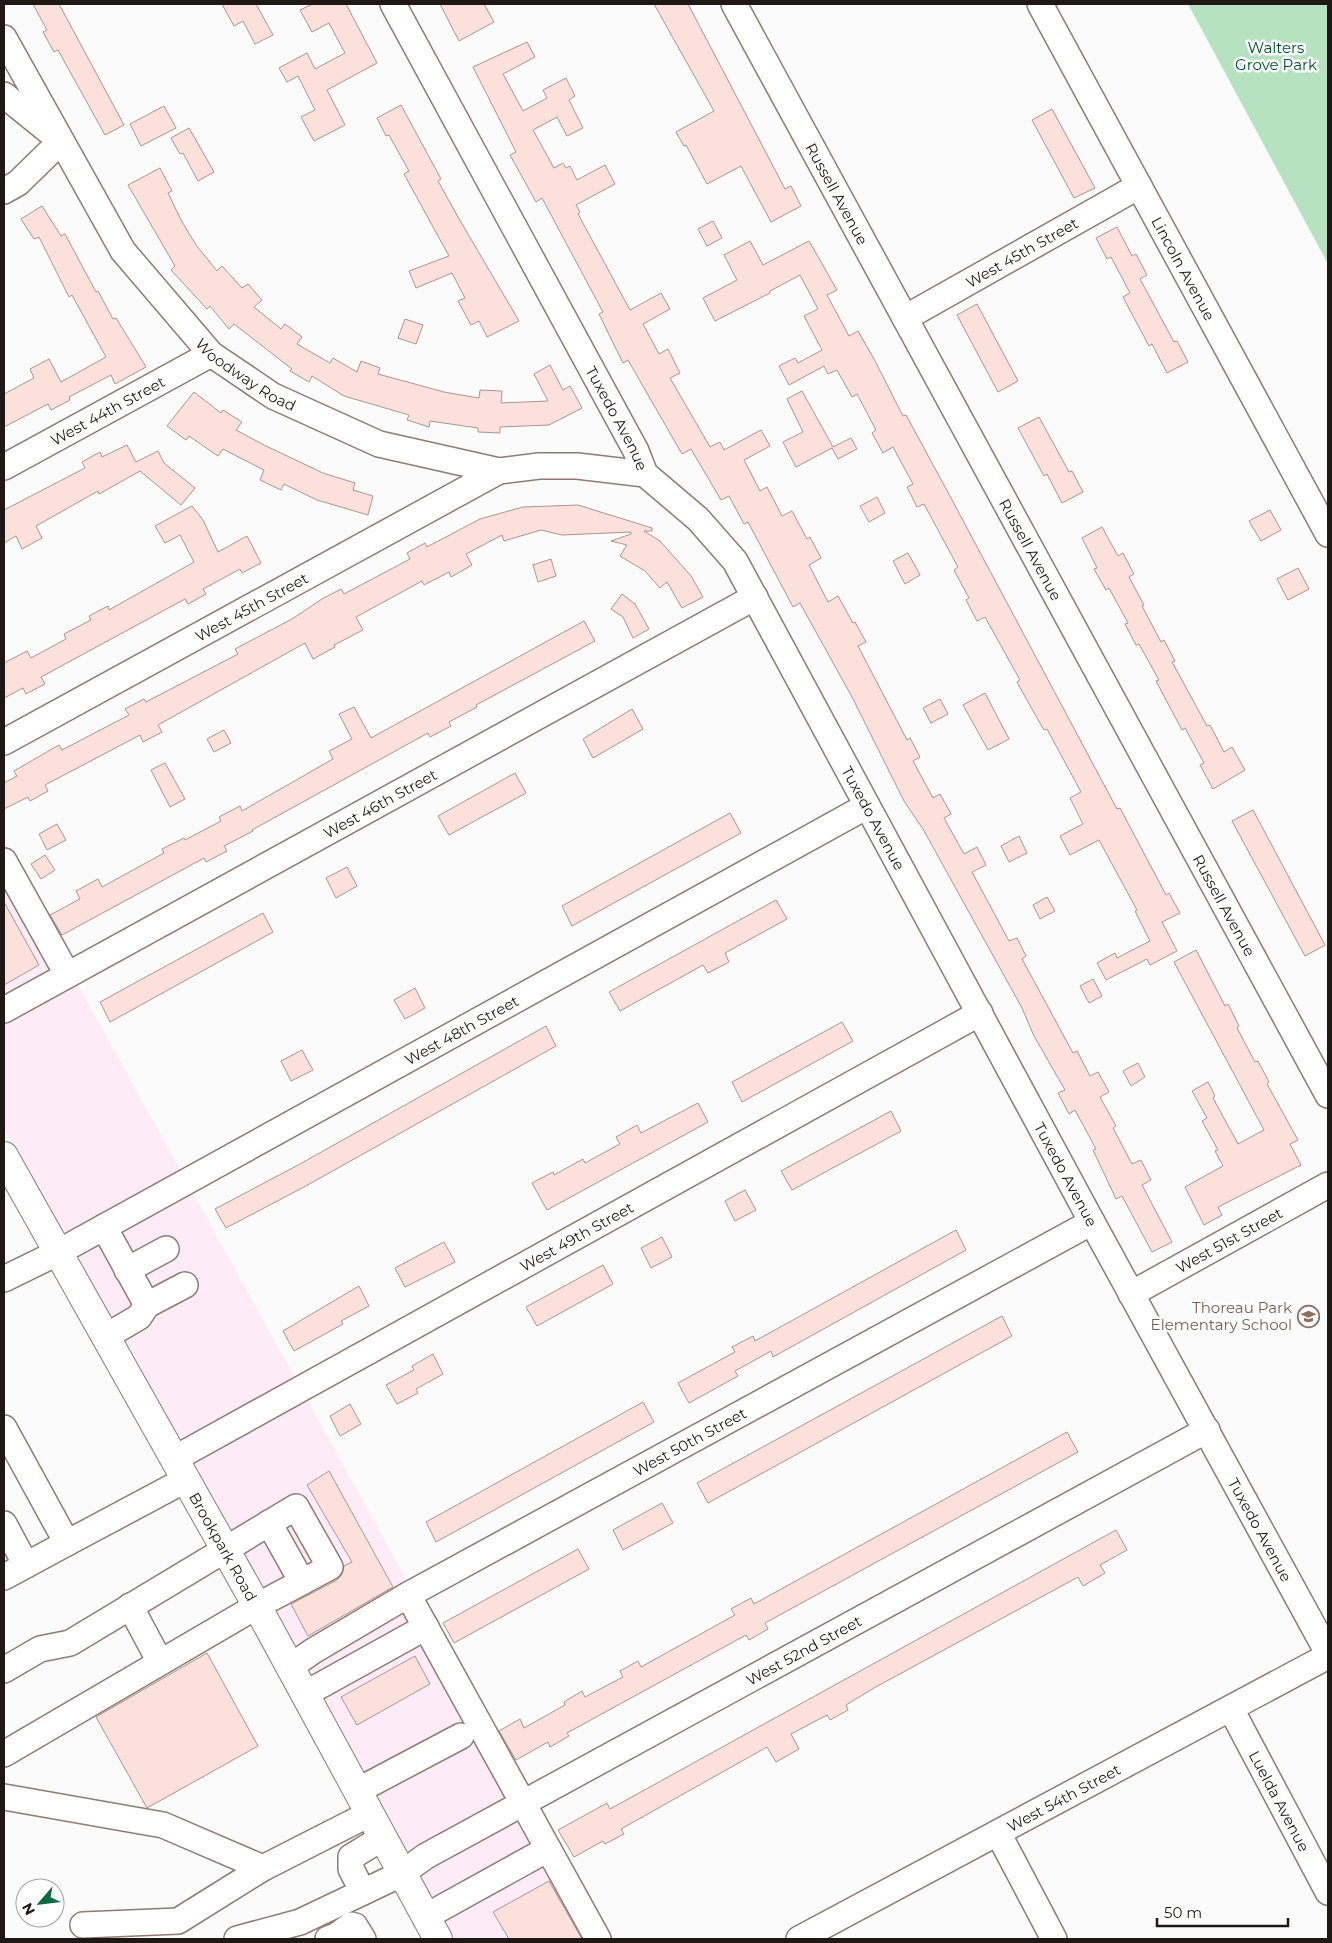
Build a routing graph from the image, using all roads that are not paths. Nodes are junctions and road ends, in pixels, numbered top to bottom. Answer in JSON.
{"nodes":[{"id":1,"x":394,"y":4,"type":"edge"},
{"id":2,"x":734,"y":4,"type":"edge"},
{"id":3,"x":1040,"y":4,"type":"edge"},
{"id":4,"x":4,"y":38,"type":"edge"},
{"id":5,"x":4,"y":95,"type":"edge"},
{"id":6,"x":61,"y":141,"type":"junction"},
{"id":7,"x":1139,"y":186,"type":"junction"},
{"id":8,"x":4,"y":191,"type":"edge"},
{"id":9,"x":905,"y":318,"type":"junction"},
{"id":10,"x":211,"y":354,"type":"junction"},
{"id":11,"x":4,"y":467,"type":"edge"},
{"id":12,"x":499,"y":471,"type":"junction"},
{"id":13,"x":645,"y":474,"type":"junction"},
{"id":14,"x":1328,"y":534,"type":"edge"},
{"id":15,"x":756,"y":597,"type":"junction"},
{"id":16,"x":4,"y":742,"type":"edge"},
{"id":17,"x":867,"y":806,"type":"junction"},
{"id":18,"x":4,"y":860,"type":"edge"},
{"id":19,"x":67,"y":974,"type":"junction"},
{"id":20,"x":4,"y":1010,"type":"edge"},
{"id":21,"x":980,"y":1013,"type":"junction"},
{"id":22,"x":1328,"y":1095,"type":"edge"},
{"id":23,"x":4,"y":1156,"type":"edge"},
{"id":24,"x":1328,"y":1185,"type":"edge"},
{"id":25,"x":1092,"y":1222,"type":"junction"},
{"id":26,"x":104,"y":1227,"type":"junction"},
{"id":27,"x":166,"y":1249,"type":"dead end"},
{"id":28,"x":57,"y":1253,"type":"junction"},
{"id":29,"x":127,"y":1270,"type":"junction"},
{"id":30,"x":4,"y":1279,"type":"edge"},
{"id":31,"x":185,"y":1285,"type":"dead end"},
{"id":32,"x":1131,"y":1294,"type":"junction"},
{"id":33,"x":147,"y":1305,"type":"junction"},
{"id":34,"x":105,"y":1337,"type":"junction"},
{"id":35,"x":4,"y":1428,"type":"edge"},
{"id":36,"x":1207,"y":1430,"type":"junction"},
{"id":37,"x":179,"y":1469,"type":"junction"},
{"id":38,"x":4,"y":1524,"type":"edge"},
{"id":39,"x":67,"y":1543,"type":"junction"},
{"id":40,"x":224,"y":1549,"type":"junction"},
{"id":41,"x":26,"y":1565,"type":"junction"},
{"id":42,"x":4,"y":1577,"type":"edge"},
{"id":43,"x":408,"y":1595,"type":"junction"},
{"id":44,"x":130,"y":1606,"type":"junction"},
{"id":45,"x":257,"y":1606,"type":"junction"},
{"id":46,"x":426,"y":1627,"type":"junction"},
{"id":47,"x":1328,"y":1655,"type":"edge"},
{"id":48,"x":160,"y":1662,"type":"junction"},
{"id":49,"x":290,"y":1667,"type":"junction"},
{"id":50,"x":4,"y":1670,"type":"edge"},
{"id":51,"x":305,"y":1694,"type":"junction"},
{"id":52,"x":1231,"y":1709,"type":"junction"},
{"id":53,"x":461,"y":1736,"type":"dead end"},
{"id":54,"x":4,"y":1754,"type":"edge"},
{"id":55,"x":4,"y":1797,"type":"edge"},
{"id":56,"x":523,"y":1804,"type":"junction"},
{"id":57,"x":369,"y":1814,"type":"junction"},
{"id":58,"x":998,"y":1833,"type":"junction"},
{"id":59,"x":548,"y":1849,"type":"junction"},
{"id":60,"x":263,"y":1868,"type":"junction"},
{"id":61,"x":401,"y":1874,"type":"junction"},
{"id":62,"x":363,"y":1892,"type":"junction"},
{"id":63,"x":1328,"y":1892,"type":"edge"},
{"id":64,"x":83,"y":1925,"type":"dead end"},
{"id":65,"x":431,"y":1928,"type":"edge"},
{"id":66,"x":237,"y":1939,"type":"edge"},
{"id":67,"x":328,"y":1939,"type":"edge"},
{"id":68,"x":363,"y":1939,"type":"edge"},
{"id":69,"x":598,"y":1939,"type":"edge"},
{"id":70,"x":799,"y":1939,"type":"edge"},
{"id":71,"x":1054,"y":1939,"type":"edge"}],
"edges":[{"from":1,"to":13,"type":"street","name":"Tuxedo Avenue"},
{"from":2,"to":9,"type":"street","name":"Russell Avenue"},
{"from":3,"to":7,"type":"street","name":"Lincoln Avenue"},
{"from":4,"to":6,"type":"street","name":"Woodway Road"},
{"from":5,"to":6,"type":"street"},
{"from":6,"to":8,"type":"street"},
{"from":6,"to":10,"type":"street","name":"Woodway Road"},
{"from":7,"to":9,"type":"street","name":"West 45th Street"},
{"from":7,"to":14,"type":"street","name":"Lincoln Avenue"},
{"from":9,"to":22,"type":"street","name":"Russell Avenue"},
{"from":10,"to":11,"type":"street","name":"West 44th Street"},
{"from":10,"to":12,"type":"street","name":"Woodway Road"},
{"from":12,"to":13,"type":"street","name":"Woodway Road"},
{"from":12,"to":16,"type":"street","name":"West 45th Street"},
{"from":13,"to":15,"type":"street","name":"Tuxedo Avenue"},
{"from":15,"to":17,"type":"street","name":"Tuxedo Avenue"},
{"from":15,"to":19,"type":"street","name":"West 46th Street"},
{"from":17,"to":21,"type":"street","name":"Tuxedo Avenue"},
{"from":17,"to":26,"type":"street","name":"West 48th Street"},
{"from":18,"to":19,"type":"street"},
{"from":19,"to":20,"type":"street","name":"West 46th Street"},
{"from":21,"to":25,"type":"street","name":"Tuxedo Avenue"},
{"from":21,"to":37,"type":"street","name":"West 49th Street"},
{"from":23,"to":28,"type":"main road","name":"Brookpark Road"},
{"from":24,"to":32,"type":"street","name":"West 51st Street"},
{"from":25,"to":32,"type":"street","name":"Tuxedo Avenue"},
{"from":25,"to":43,"type":"street","name":"West 50th Street"},
{"from":26,"to":28,"type":"street","name":"West 48th Street"},
{"from":26,"to":29,"type":"street"},
{"from":27,"to":29,"type":"street"},
{"from":28,"to":30,"type":"street","name":"West 48th Street"},
{"from":28,"to":34,"type":"main road","name":"Brookpark Road"},
{"from":29,"to":33,"type":"street"},
{"from":31,"to":33,"type":"street"},
{"from":32,"to":36,"type":"street","name":"Tuxedo Avenue"},
{"from":33,"to":34,"type":"street"},
{"from":34,"to":37,"type":"main road","name":"Brookpark Road"},
{"from":35,"to":39,"type":"street"},
{"from":36,"to":47,"type":"street","name":"Tuxedo Avenue"},
{"from":36,"to":56,"type":"street","name":"West 52nd Street"},
{"from":37,"to":39,"type":"street","name":"West 49th Street"},
{"from":37,"to":40,"type":"main road","name":"Brookpark Road"},
{"from":38,"to":41,"type":"street"},
{"from":39,"to":41,"type":"street","name":"West 49th Street"},
{"from":40,"to":44,"type":"street"},
{"from":40,"to":45,"type":"main road","name":"Brookpark Road"},
{"from":40,"to":45,"type":"street"},
{"from":41,"to":42,"type":"street","name":"West 49th Street"},
{"from":43,"to":46,"type":"street"},
{"from":43,"to":49,"type":"street","name":"West 50th Street"},
{"from":44,"to":48,"type":"street"},
{"from":44,"to":50,"type":"street"},
{"from":45,"to":48,"type":"street"},
{"from":45,"to":49,"type":"main road","name":"Brookpark Road"},
{"from":46,"to":51,"type":"street"},
{"from":46,"to":56,"type":"street"},
{"from":47,"to":52,"type":"street","name":"West 54th Street"},
{"from":48,"to":54,"type":"street"},
{"from":49,"to":51,"type":"main road","name":"Brookpark Road"},
{"from":51,"to":57,"type":"main road","name":"Brookpark Road"},
{"from":52,"to":58,"type":"street","name":"West 54th Street"},
{"from":52,"to":63,"type":"street","name":"Luelda Avenue"},
{"from":53,"to":57,"type":"street"},
{"from":55,"to":60,"type":"street"},
{"from":56,"to":59,"type":"street"},
{"from":56,"to":61,"type":"street","name":"West 52nd Street"},
{"from":57,"to":60,"type":"street"},
{"from":57,"to":61,"type":"main road","name":"Brookpark Road"},
{"from":57,"to":62,"type":"street"},
{"from":58,"to":70,"type":"street","name":"West 54th Street"},
{"from":58,"to":71,"type":"street"},
{"from":59,"to":65,"type":"street"},
{"from":59,"to":69,"type":"street"},
{"from":60,"to":64,"type":"street"},
{"from":61,"to":62,"type":"street","name":"West 52nd Street"},
{"from":61,"to":65,"type":"main road","name":"Brookpark Road"},
{"from":62,"to":66,"type":"street","name":"West 52nd Street"},
{"from":67,"to":68,"type":"street"}]}
